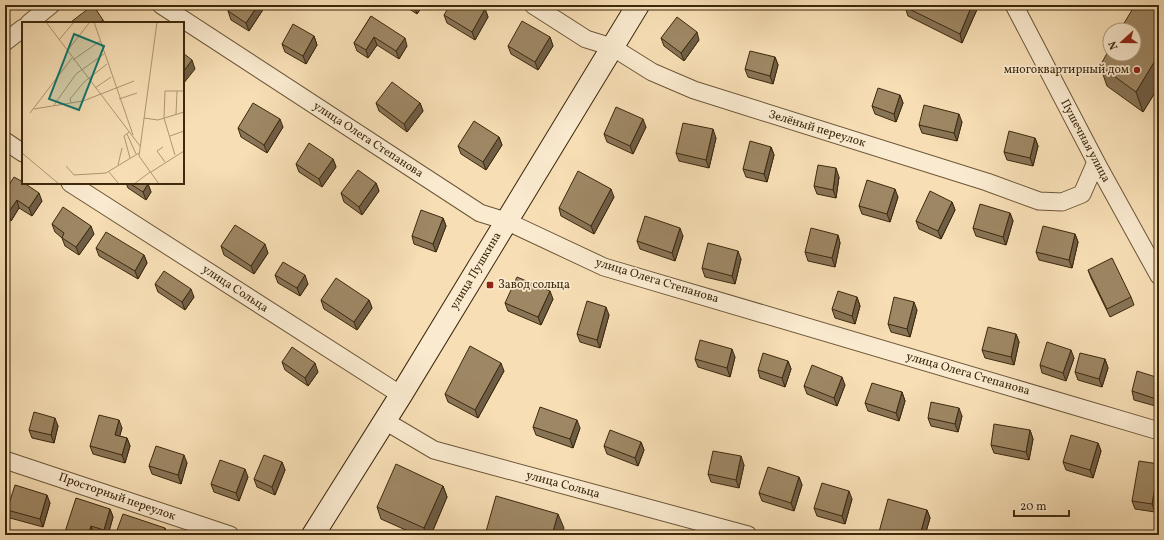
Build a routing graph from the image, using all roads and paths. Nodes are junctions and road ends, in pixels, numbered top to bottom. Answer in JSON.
{"nodes":[{"id":1,"x":51,"y":5,"type":"edge"},
{"id":2,"x":161,"y":5,"type":"edge"},
{"id":3,"x":533,"y":5,"type":"edge"},
{"id":4,"x":638,"y":5,"type":"edge"},
{"id":5,"x":1014,"y":5,"type":"edge"},
{"id":6,"x":30,"y":22,"type":"edge"},
{"id":7,"x":22,"y":29,"type":"edge"},
{"id":8,"x":5,"y":42,"type":"edge"},
{"id":9,"x":612,"y":47,"type":"junction"},
{"id":10,"x":5,"y":142,"type":"edge"},
{"id":11,"x":22,"y":152,"type":"edge"},
{"id":12,"x":1096,"y":162,"type":"junction"},
{"id":13,"x":72,"y":184,"type":"edge"},
{"id":14,"x":506,"y":221,"type":"junction"},
{"id":15,"x":1159,"y":276,"type":"edge"},
{"id":16,"x":401,"y":395,"type":"junction"},
{"id":17,"x":384,"y":421,"type":"junction"},
{"id":18,"x":1159,"y":431,"type":"edge"},
{"id":19,"x":5,"y":460,"type":"edge"},
{"id":20,"x":230,"y":535,"type":"edge"},
{"id":21,"x":313,"y":535,"type":"edge"},
{"id":22,"x":748,"y":535,"type":"edge"}],
"edges":[{"from":1,"to":6,"type":"street"},
{"from":2,"to":14,"type":"street","name":"улица Олега Степанова"},
{"from":3,"to":9,"type":"street","name":"Зелёный переулок"},
{"from":4,"to":9,"type":"street","name":"улица Пушкина"},
{"from":5,"to":12,"type":"street","name":"Пушечная улица"},
{"from":7,"to":8,"type":"street"},
{"from":9,"to":12,"type":"street","name":"Зелёный переулок"},
{"from":9,"to":14,"type":"street","name":"улица Пушкина"},
{"from":10,"to":11,"type":"street"},
{"from":12,"to":15,"type":"street","name":"Пушечная улица"},
{"from":13,"to":16,"type":"street","name":"улица Сольца"},
{"from":14,"to":16,"type":"street","name":"улица Пушкина"},
{"from":14,"to":18,"type":"street","name":"улица Олега Степанова"},
{"from":16,"to":17,"type":"street","name":"улица Пушкина"},
{"from":17,"to":21,"type":"street","name":"улица Пушкина"},
{"from":17,"to":22,"type":"street","name":"улица Сольца"},
{"from":19,"to":20,"type":"street","name":"Просторный переулок"}]}
